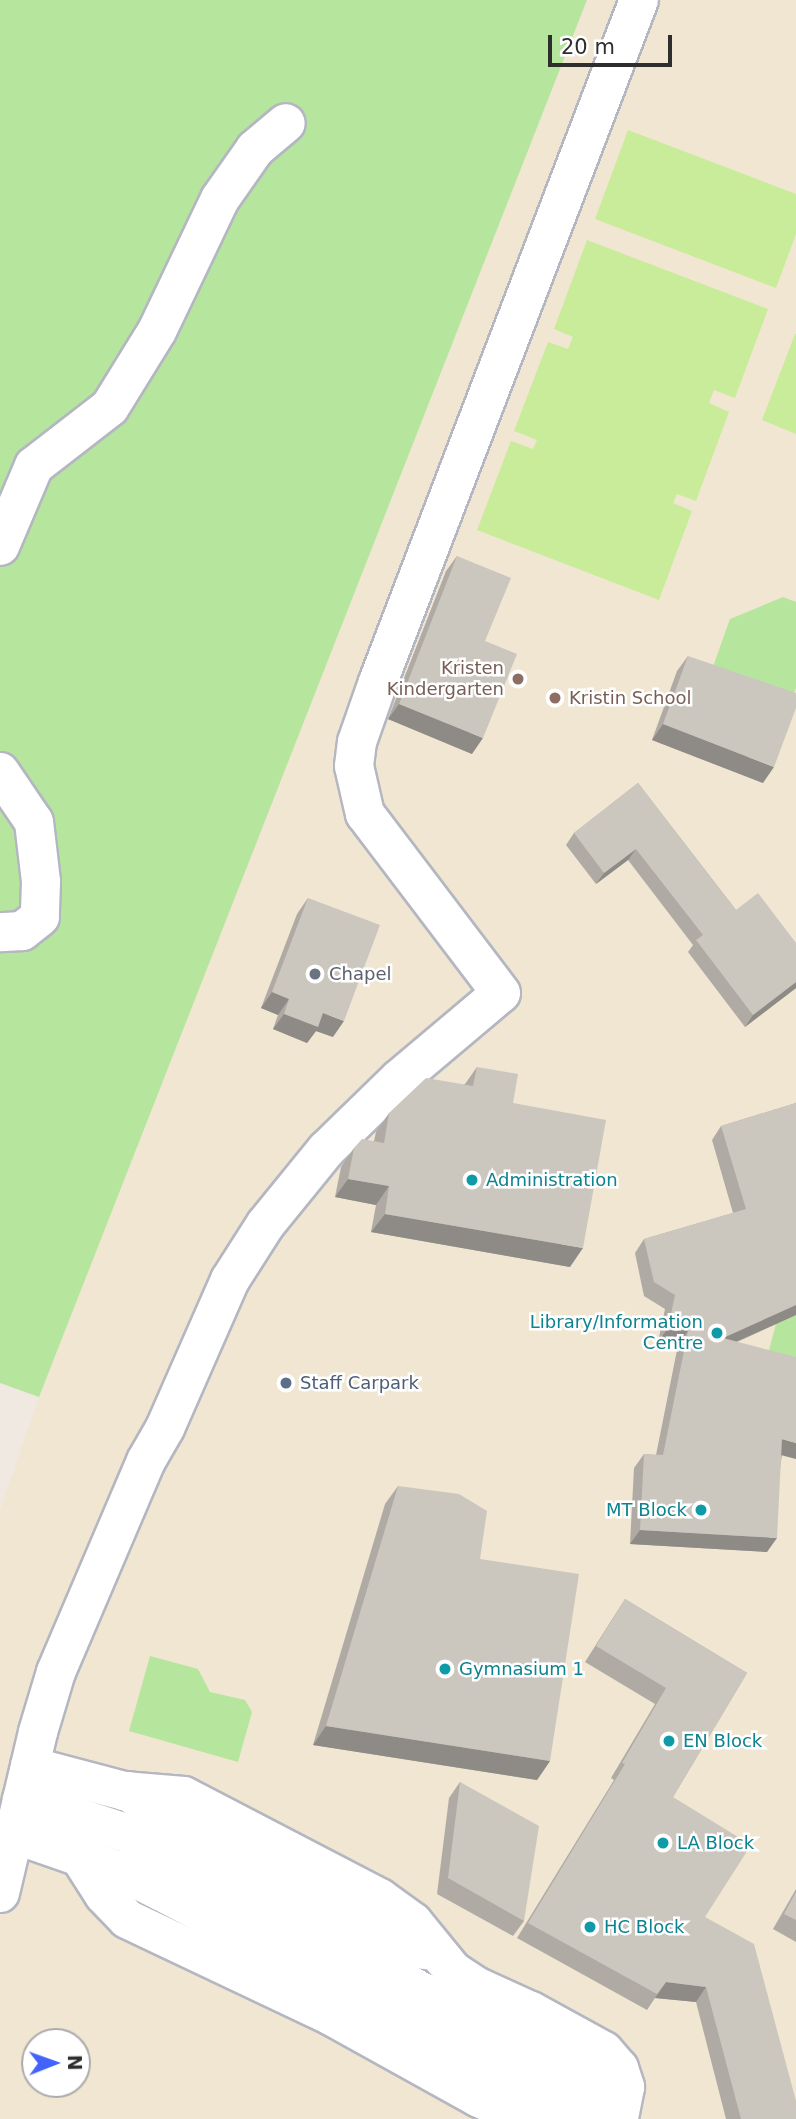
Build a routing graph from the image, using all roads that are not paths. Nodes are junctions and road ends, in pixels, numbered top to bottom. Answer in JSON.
{"nodes":[{"id":1,"x":639,"y":0,"type":"edge"},
{"id":2,"x":286,"y":122,"type":"dead end"},
{"id":3,"x":0,"y":546,"type":"edge"},
{"id":4,"x":0,"y":772,"type":"edge"},
{"id":5,"x":0,"y":932,"type":"edge"},
{"id":6,"x":22,"y":1800,"type":"junction"},
{"id":7,"x":81,"y":1859,"type":"junction"},
{"id":8,"x":0,"y":1893,"type":"edge"},
{"id":9,"x":525,"y":2119,"type":"edge"},
{"id":10,"x":578,"y":2119,"type":"edge"},
{"id":11,"x":605,"y":2119,"type":"edge"},
{"id":12,"x":619,"y":2119,"type":"edge"}],
"edges":[{"from":1,"to":6,"type":"lane"},
{"from":2,"to":3,"type":"lane"},
{"from":4,"to":5,"type":"lane"},
{"from":6,"to":7,"type":"lane"},
{"from":6,"to":8,"type":"lane"},
{"from":6,"to":11,"type":"lane"},
{"from":6,"to":12,"type":"lane"},
{"from":7,"to":9,"type":"lane"},
{"from":7,"to":10,"type":"lane"}]}
